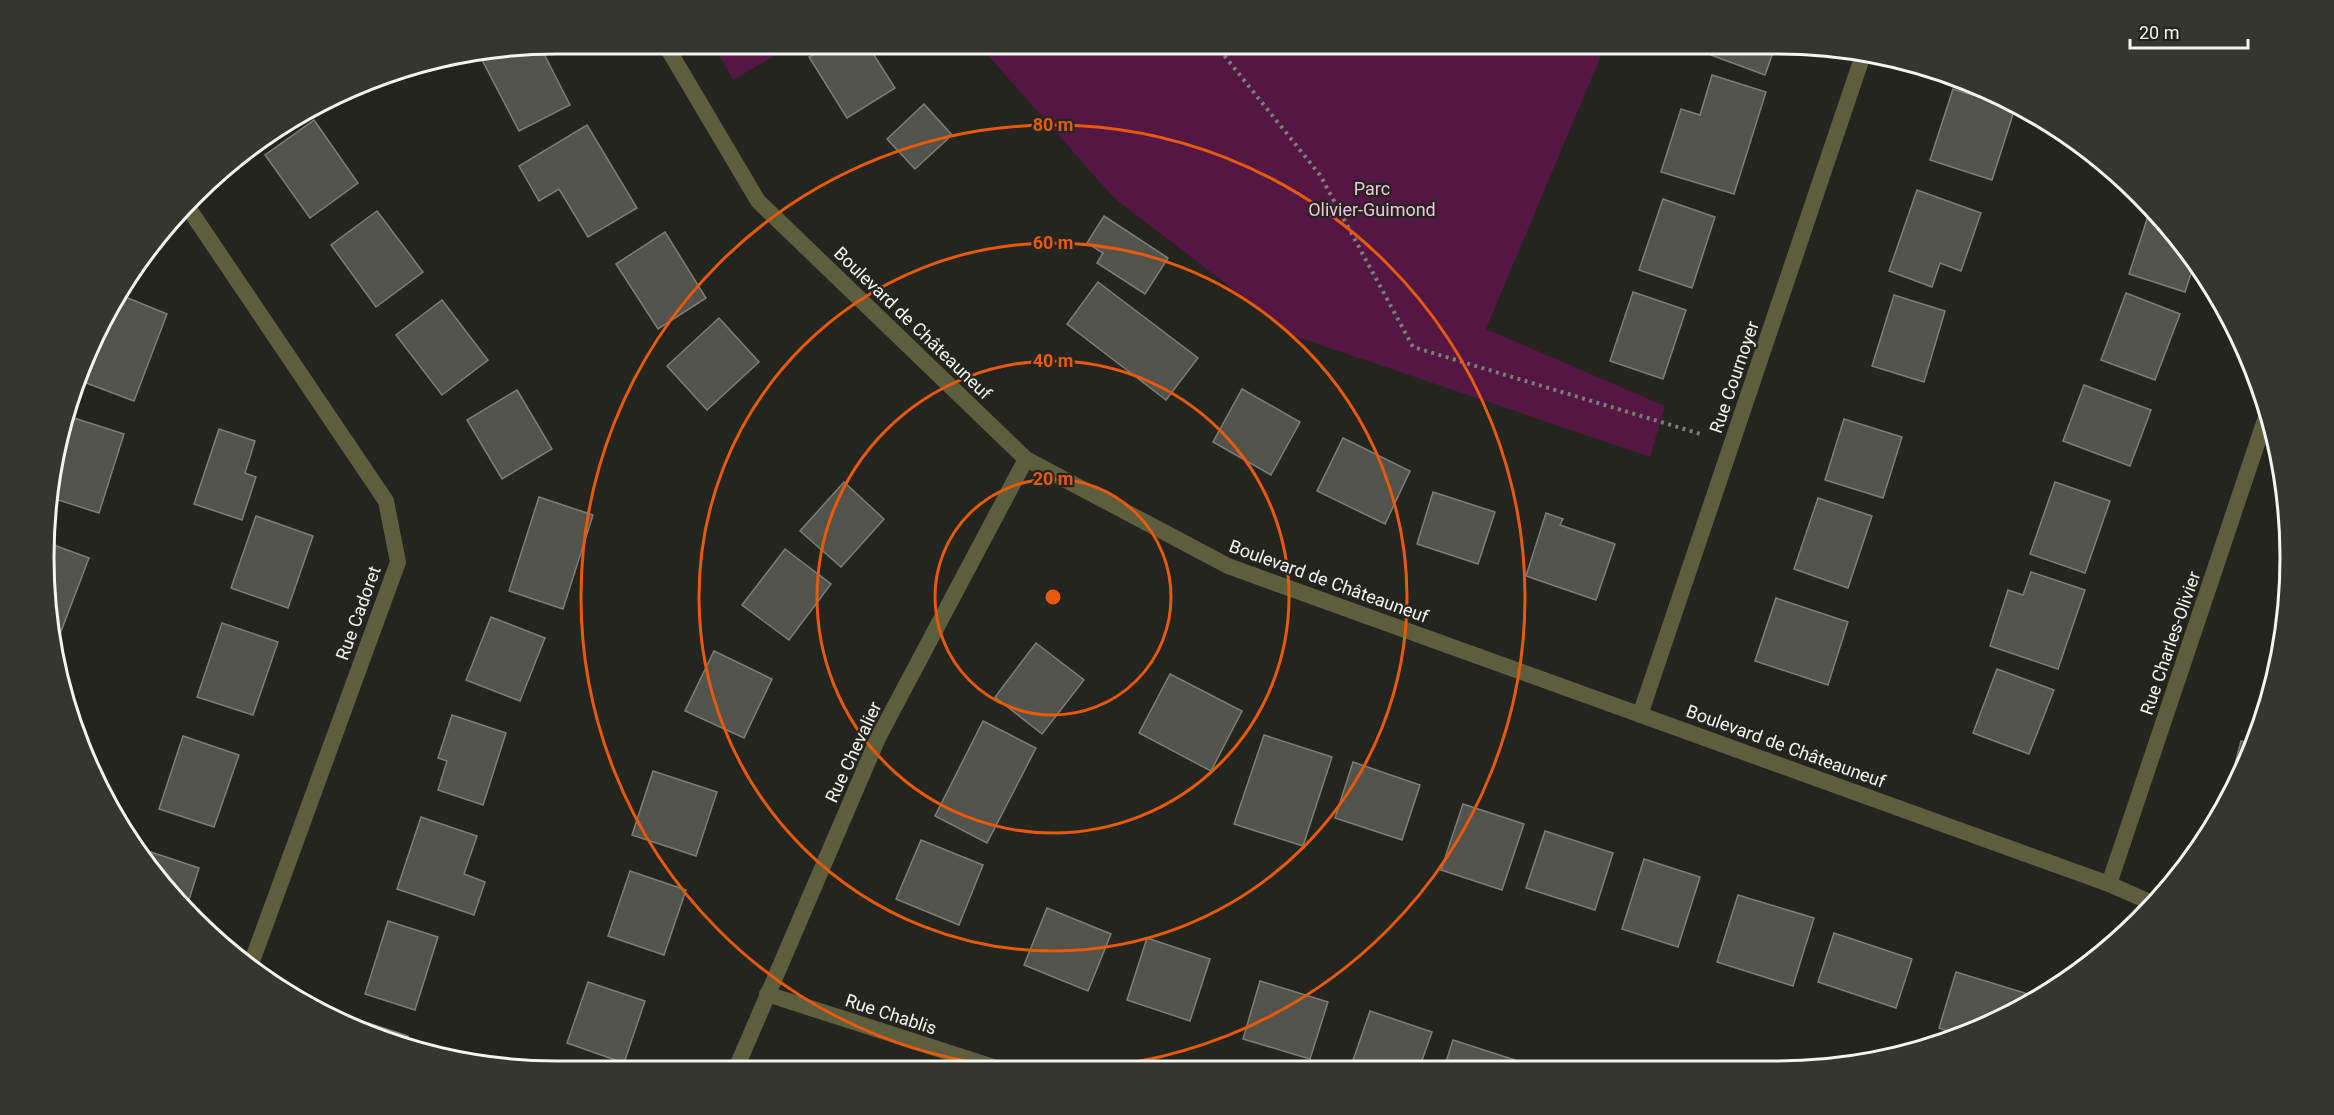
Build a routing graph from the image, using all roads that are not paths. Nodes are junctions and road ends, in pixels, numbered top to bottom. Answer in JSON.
{"nodes":[{"id":1,"x":671,"y":54,"type":"edge"},
{"id":2,"x":1861,"y":61,"type":"edge"},
{"id":3,"x":191,"y":212,"type":"edge"},
{"id":4,"x":2263,"y":426,"type":"edge"},
{"id":5,"x":1026,"y":459,"type":"junction"},
{"id":6,"x":1640,"y":715,"type":"junction"},
{"id":7,"x":2109,"y":884,"type":"junction"},
{"id":8,"x":2145,"y":900,"type":"edge"},
{"id":9,"x":253,"y":958,"type":"edge"},
{"id":10,"x":767,"y":994,"type":"junction"},
{"id":11,"x":739,"y":1061,"type":"edge"},
{"id":12,"x":975,"y":1061,"type":"edge"}],
"edges":[{"from":1,"to":5,"type":"street","name":"Boulevard de Châteauneuf"},
{"from":2,"to":6,"type":"street","name":"Rue Cournoyer"},
{"from":3,"to":9,"type":"street","name":"Rue Cadoret"},
{"from":4,"to":7,"type":"street","name":"Rue Charles-Olivier"},
{"from":5,"to":6,"type":"street","name":"Boulevard de Châteauneuf"},
{"from":5,"to":10,"type":"street","name":"Rue Chevalier"},
{"from":6,"to":7,"type":"street","name":"Boulevard de Châteauneuf"},
{"from":7,"to":8,"type":"street","name":"Boulevard de Châteauneuf"},
{"from":10,"to":11,"type":"street","name":"Rue Chevalier"},
{"from":10,"to":12,"type":"street","name":"Rue Chablis"}]}
